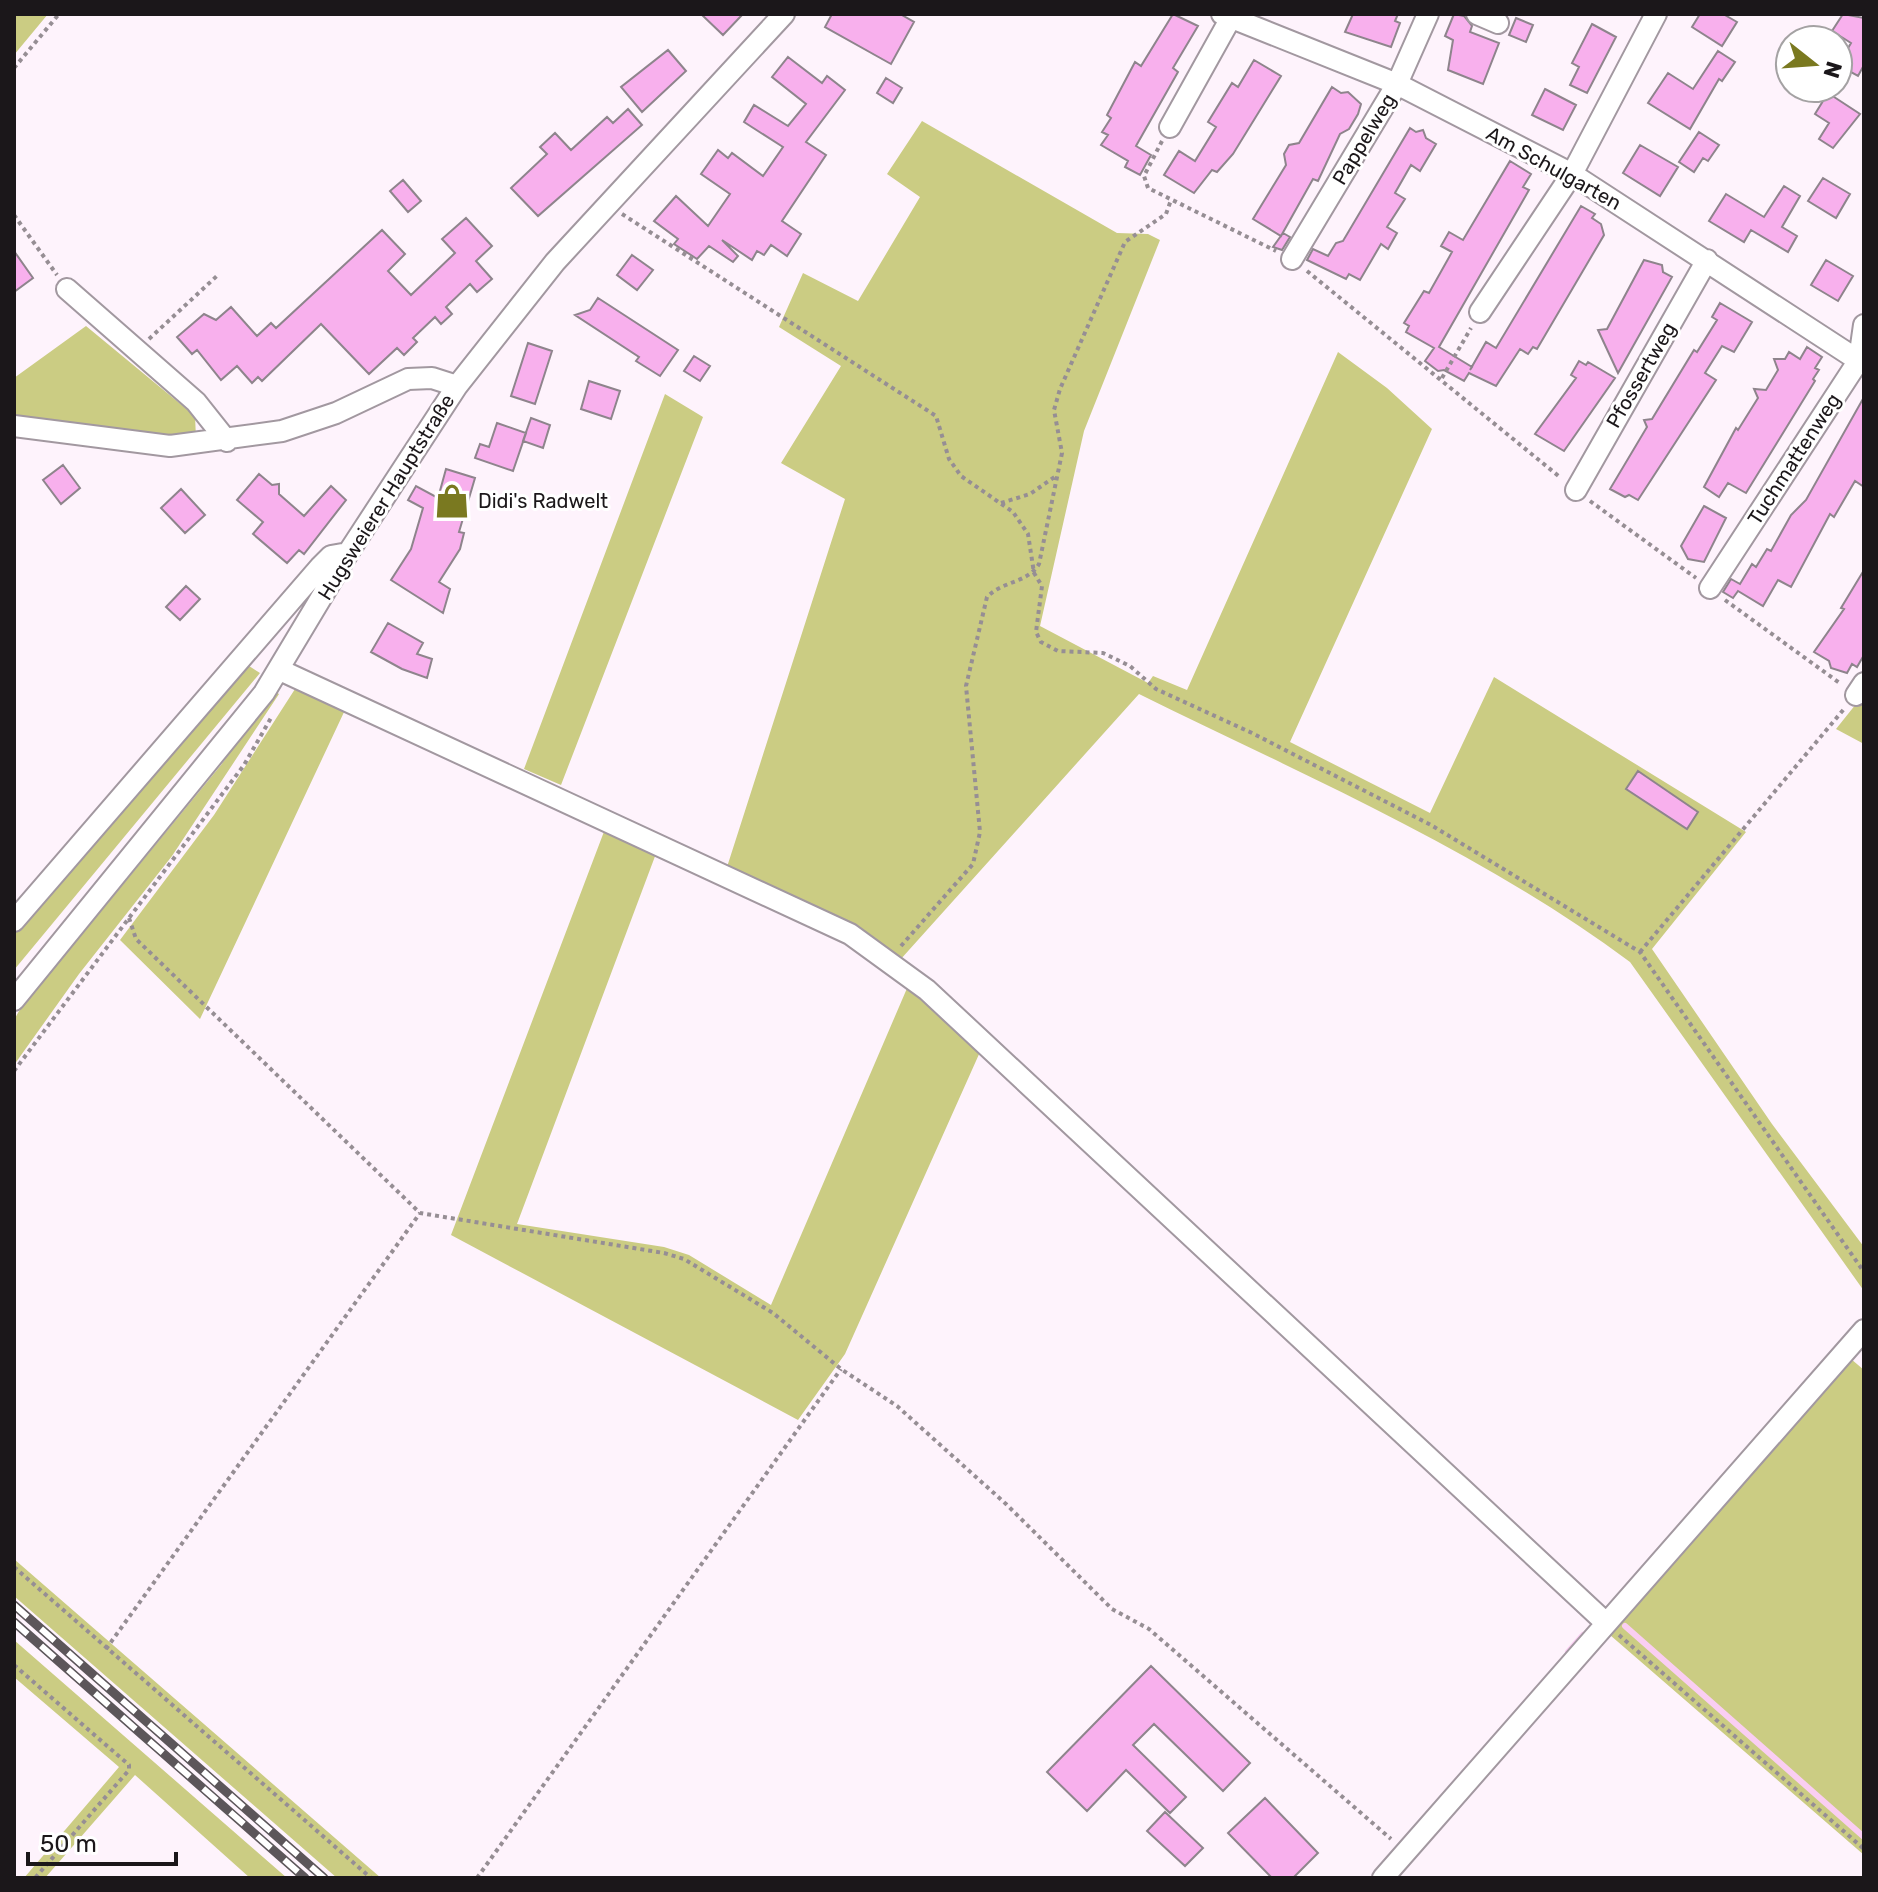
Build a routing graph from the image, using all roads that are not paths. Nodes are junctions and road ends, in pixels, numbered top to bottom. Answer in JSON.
{"nodes":[{"id":1,"x":784,"y":14,"type":"edge"},
{"id":2,"x":1428,"y":14,"type":"edge"},
{"id":3,"x":1477,"y":14,"type":"edge"},
{"id":4,"x":1656,"y":14,"type":"edge"},
{"id":5,"x":1229,"y":16,"type":"edge"},
{"id":6,"x":1498,"y":23,"type":"dead end"},
{"id":7,"x":1397,"y":84,"type":"junction"},
{"id":8,"x":1170,"y":127,"type":"road end"},
{"id":9,"x":1572,"y":174,"type":"junction"},
{"id":10,"x":1292,"y":259,"type":"road end"},
{"id":11,"x":1707,"y":260,"type":"junction"},
{"id":12,"x":67,"y":289,"type":"road end"},
{"id":13,"x":1480,"y":312,"type":"road end"},
{"id":14,"x":1864,"y":325,"type":"edge"},
{"id":15,"x":1861,"y":362,"type":"edge"},
{"id":16,"x":457,"y":386,"type":"junction"},
{"id":17,"x":14,"y":426,"type":"edge"},
{"id":18,"x":227,"y":441,"type":"junction"},
{"id":19,"x":1576,"y":490,"type":"road end"},
{"id":20,"x":348,"y":553,"type":"junction"},
{"id":21,"x":1710,"y":588,"type":"road end"},
{"id":22,"x":280,"y":670,"type":"junction"},
{"id":23,"x":18,"y":907,"type":"edge"},
{"id":24,"x":14,"y":1000,"type":"edge"},
{"id":25,"x":1864,"y":1330,"type":"edge"},
{"id":26,"x":1606,"y":1623,"type":"junction"},
{"id":27,"x":1383,"y":1878,"type":"edge"}],
"edges":[{"from":1,"to":16,"type":"street","name":"Hugsweierer Hauptstraße"},
{"from":2,"to":7,"type":"street","name":"Pappelweg"},
{"from":3,"to":6,"type":"street"},
{"from":4,"to":9,"type":"street"},
{"from":5,"to":7,"type":"street","name":"Am Schulgarten"},
{"from":5,"to":8,"type":"street"},
{"from":7,"to":9,"type":"street","name":"Am Schulgarten"},
{"from":7,"to":10,"type":"street","name":"Pappelweg"},
{"from":9,"to":11,"type":"street","name":"Am Schulgarten"},
{"from":9,"to":13,"type":"street"},
{"from":11,"to":15,"type":"street","name":"Am Schulgarten"},
{"from":11,"to":19,"type":"street","name":"Pfossertweg"},
{"from":12,"to":18,"type":"street"},
{"from":14,"to":15,"type":"street","name":"Tuchmattenweg"},
{"from":15,"to":21,"type":"street","name":"Tuchmattenweg"},
{"from":16,"to":18,"type":"street"},
{"from":16,"to":20,"type":"street","name":"Hugsweierer Hauptstraße"},
{"from":17,"to":18,"type":"street"},
{"from":20,"to":22,"type":"street","name":"Hugsweierer Hauptstraße"},
{"from":20,"to":23,"type":"street"},
{"from":22,"to":24,"type":"street","name":"Hugsweierer Hauptstraße"},
{"from":22,"to":26,"type":"street"},
{"from":25,"to":26,"type":"street"},
{"from":26,"to":27,"type":"street"}]}
